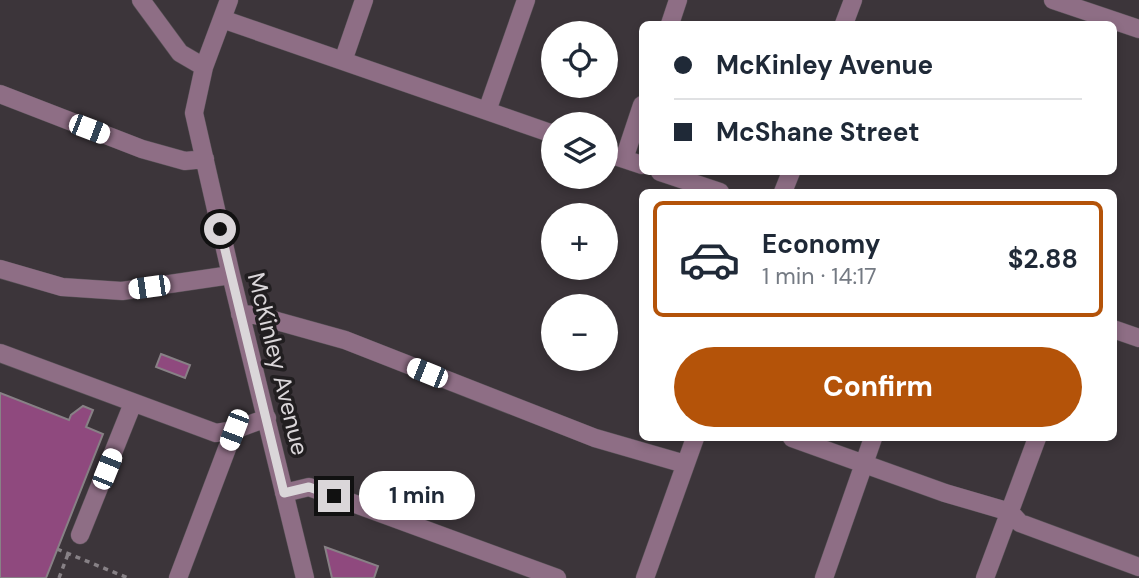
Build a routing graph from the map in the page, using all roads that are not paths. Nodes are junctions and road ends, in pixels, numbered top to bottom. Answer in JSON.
{"nodes":[{"id":1,"x":141,"y":0,"type":"edge"},
{"id":2,"x":229,"y":0,"type":"edge"},
{"id":3,"x":364,"y":0,"type":"edge"},
{"id":4,"x":526,"y":0,"type":"edge"},
{"id":5,"x":678,"y":0,"type":"edge"},
{"id":6,"x":853,"y":0,"type":"edge"},
{"id":7,"x":1053,"y":0,"type":"edge"},
{"id":8,"x":222,"y":19,"type":"junction"},
{"id":9,"x":671,"y":21,"type":"edge"},
{"id":10,"x":845,"y":21,"type":"edge"},
{"id":11,"x":1115,"y":21,"type":"edge"},
{"id":12,"x":1117,"y":22,"type":"edge"},
{"id":13,"x":1139,"y":29,"type":"edge"},
{"id":14,"x":343,"y":61,"type":"junction"},
{"id":15,"x":204,"y":67,"type":"junction"},
{"id":16,"x":0,"y":94,"type":"edge"},
{"id":17,"x":487,"y":111,"type":"junction"},
{"id":18,"x":639,"y":114,"type":"edge"},
{"id":19,"x":541,"y":130,"type":"edge"},
{"id":20,"x":618,"y":157,"type":"edge"},
{"id":21,"x":205,"y":159,"type":"junction"},
{"id":22,"x":624,"y":159,"type":"junction"},
{"id":23,"x":639,"y":164,"type":"edge"},
{"id":24,"x":669,"y":175,"type":"edge"},
{"id":25,"x":711,"y":189,"type":"edge"},
{"id":26,"x":0,"y":269,"type":"edge"},
{"id":27,"x":231,"y":275,"type":"junction"},
{"id":28,"x":240,"y":314,"type":"junction"},
{"id":29,"x":1117,"y":330,"type":"edge"},
{"id":30,"x":1139,"y":338,"type":"edge"},
{"id":31,"x":0,"y":353,"type":"edge"},
{"id":32,"x":133,"y":403,"type":"junction"},
{"id":33,"x":267,"y":418,"type":"junction"},
{"id":34,"x":234,"y":430,"type":"junction"},
{"id":35,"x":694,"y":441,"type":"edge"},
{"id":36,"x":801,"y":441,"type":"edge"},
{"id":37,"x":872,"y":441,"type":"edge"},
{"id":38,"x":1036,"y":441,"type":"edge"},
{"id":39,"x":864,"y":463,"type":"junction"},
{"id":40,"x":685,"y":464,"type":"junction"},
{"id":41,"x":284,"y":493,"type":"junction"},
{"id":42,"x":1010,"y":512,"type":"junction"},
{"id":43,"x":80,"y":535,"type":"dead end"},
{"id":44,"x":1137,"y":570,"type":"edge"},
{"id":45,"x":650,"y":576,"type":"edge"},
{"id":46,"x":180,"y":577,"type":"edge"},
{"id":47,"x":305,"y":578,"type":"edge"},
{"id":48,"x":557,"y":578,"type":"edge"},
{"id":49,"x":824,"y":578,"type":"edge"},
{"id":50,"x":985,"y":578,"type":"edge"}],
"edges":[{"from":1,"to":15,"type":"street"},
{"from":2,"to":8,"type":"street","name":"McKinley Avenue"},
{"from":3,"to":14,"type":"street"},
{"from":4,"to":17,"type":"street"},
{"from":5,"to":9,"type":"street"},
{"from":6,"to":10,"type":"street"},
{"from":7,"to":11,"type":"street"},
{"from":8,"to":14,"type":"street"},
{"from":8,"to":15,"type":"street","name":"McKinley Avenue"},
{"from":12,"to":13,"type":"street"},
{"from":14,"to":17,"type":"street"},
{"from":15,"to":21,"type":"street","name":"McKinley Avenue"},
{"from":16,"to":21,"type":"street"},
{"from":17,"to":19,"type":"street"},
{"from":18,"to":22,"type":"street"},
{"from":20,"to":22,"type":"street"},
{"from":21,"to":27,"type":"street","name":"McKinley Avenue"},
{"from":22,"to":23,"type":"street"},
{"from":24,"to":25,"type":"street"},
{"from":26,"to":27,"type":"street"},
{"from":27,"to":28,"type":"street","name":"McKinley Avenue"},
{"from":28,"to":33,"type":"street","name":"McKinley Avenue"},
{"from":28,"to":40,"type":"street"},
{"from":29,"to":30,"type":"street"},
{"from":31,"to":32,"type":"street"},
{"from":32,"to":34,"type":"street"},
{"from":32,"to":43,"type":"street"},
{"from":33,"to":34,"type":"street"},
{"from":33,"to":41,"type":"street","name":"McKinley Avenue"},
{"from":34,"to":46,"type":"street"},
{"from":35,"to":40,"type":"street"},
{"from":36,"to":39,"type":"street"},
{"from":37,"to":39,"type":"street"},
{"from":38,"to":42,"type":"street"},
{"from":39,"to":42,"type":"street"},
{"from":39,"to":49,"type":"street"},
{"from":40,"to":45,"type":"street"},
{"from":41,"to":47,"type":"street","name":"McKinley Avenue"},
{"from":41,"to":48,"type":"street"},
{"from":42,"to":44,"type":"street"},
{"from":42,"to":50,"type":"street"}]}
